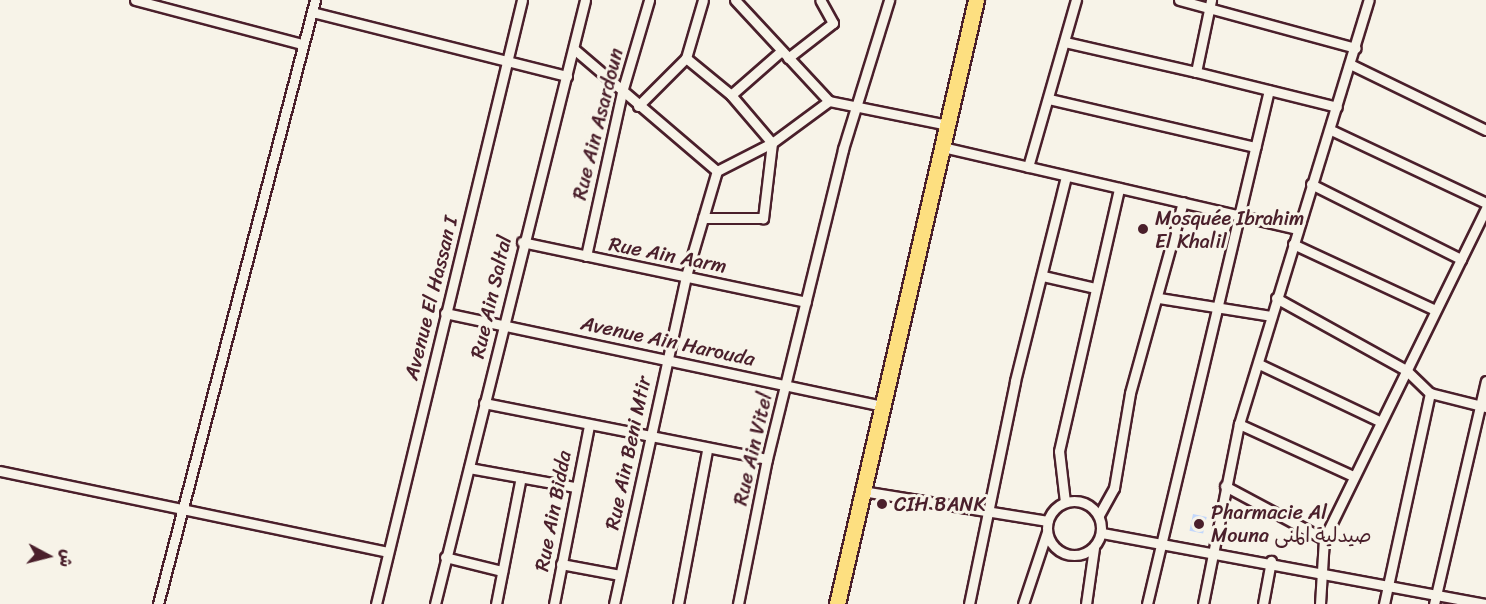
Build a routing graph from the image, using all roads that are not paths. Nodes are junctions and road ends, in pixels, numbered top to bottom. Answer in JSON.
{"nodes":[{"id":1,"x":135,"y":0,"type":"edge"},
{"id":2,"x":315,"y":0,"type":"edge"},
{"id":3,"x":522,"y":0,"type":"edge"},
{"id":4,"x":585,"y":0,"type":"edge"},
{"id":5,"x":649,"y":0,"type":"edge"},
{"id":6,"x":703,"y":0,"type":"edge"},
{"id":7,"x":820,"y":0,"type":"edge"},
{"id":8,"x":889,"y":0,"type":"edge"},
{"id":9,"x":976,"y":0,"type":"edge"},
{"id":10,"x":1076,"y":0,"type":"edge"},
{"id":11,"x":1179,"y":0,"type":"edge"},
{"id":12,"x":1369,"y":0,"type":"edge"},
{"id":13,"x":739,"y":1,"type":"edge"},
{"id":14,"x":1210,"y":3,"type":"edge"},
{"id":15,"x":312,"y":12,"type":"junction"},
{"id":16,"x":1065,"y":42,"type":"junction"},
{"id":17,"x":302,"y":44,"type":"junction"},
{"id":18,"x":1356,"y":48,"type":"junction"},
{"id":19,"x":574,"y":49,"type":"junction"},
{"id":20,"x":785,"y":55,"type":"junction"},
{"id":21,"x":686,"y":58,"type":"junction"},
{"id":22,"x":508,"y":63,"type":"junction"},
{"id":23,"x":1352,"y":65,"type":"junction"},
{"id":24,"x":1196,"y":72,"type":"junction"},
{"id":25,"x":567,"y":76,"type":"junction"},
{"id":26,"x":1269,"y":90,"type":"junction"},
{"id":27,"x":622,"y":92,"type":"junction"},
{"id":28,"x":731,"y":95,"type":"junction"},
{"id":29,"x":1049,"y":99,"type":"junction"},
{"id":30,"x":829,"y":101,"type":"junction"},
{"id":31,"x":638,"y":106,"type":"junction"},
{"id":32,"x":856,"y":107,"type":"junction"},
{"id":33,"x":1337,"y":107,"type":"junction"},
{"id":34,"x":948,"y":125,"type":"junction"},
{"id":35,"x":1485,"y":127,"type":"edge"},
{"id":36,"x":1331,"y":130,"type":"junction"},
{"id":37,"x":772,"y":143,"type":"junction"},
{"id":38,"x":942,"y":147,"type":"junction"},
{"id":39,"x":1256,"y":147,"type":"junction"},
{"id":40,"x":1028,"y":167,"type":"junction"},
{"id":41,"x":717,"y":171,"type":"junction"},
{"id":42,"x":1066,"y":176,"type":"junction"},
{"id":43,"x":1311,"y":184,"type":"junction"},
{"id":44,"x":1119,"y":189,"type":"junction"},
{"id":45,"x":1183,"y":202,"type":"junction"},
{"id":46,"x":1486,"y":203,"type":"edge"},
{"id":47,"x":1486,"y":208,"type":"edge"},
{"id":48,"x":1239,"y":216,"type":"junction"},
{"id":49,"x":703,"y":218,"type":"junction"},
{"id":50,"x":1297,"y":229,"type":"junction"},
{"id":51,"x":522,"y":242,"type":"junction"},
{"id":52,"x":1293,"y":244,"type":"junction"},
{"id":53,"x":585,"y":256,"type":"junction"},
{"id":54,"x":1461,"y":259,"type":"junction"},
{"id":55,"x":686,"y":276,"type":"junction"},
{"id":56,"x":1043,"y":276,"type":"junction"},
{"id":57,"x":1095,"y":288,"type":"junction"},
{"id":58,"x":1276,"y":297,"type":"junction"},
{"id":59,"x":1159,"y":298,"type":"junction"},
{"id":60,"x":806,"y":302,"type":"junction"},
{"id":61,"x":1215,"y":308,"type":"junction"},
{"id":62,"x":1435,"y":310,"type":"junction"},
{"id":63,"x":445,"y":313,"type":"junction"},
{"id":64,"x":1271,"y":316,"type":"junction"},
{"id":65,"x":503,"y":324,"type":"junction"},
{"id":66,"x":667,"y":359,"type":"junction"},
{"id":67,"x":1259,"y":364,"type":"junction"},
{"id":68,"x":1406,"y":370,"type":"junction"},
{"id":69,"x":1486,"y":381,"type":"edge"},
{"id":70,"x":786,"y":385,"type":"junction"},
{"id":71,"x":1430,"y":393,"type":"junction"},
{"id":72,"x":484,"y":403,"type":"junction"},
{"id":73,"x":883,"y":406,"type":"junction"},
{"id":74,"x":1483,"y":406,"type":"edge"},
{"id":75,"x":1379,"y":422,"type":"junction"},
{"id":76,"x":1239,"y":424,"type":"junction"},
{"id":77,"x":589,"y":425,"type":"junction"},
{"id":78,"x":650,"y":438,"type":"junction"},
{"id":79,"x":708,"y":450,"type":"junction"},
{"id":80,"x":767,"y":459,"type":"junction"},
{"id":81,"x":469,"y":468,"type":"junction"},
{"id":82,"x":0,"y":471,"type":"edge"},
{"id":83,"x":1353,"y":476,"type":"junction"},
{"id":84,"x":521,"y":477,"type":"junction"},
{"id":85,"x":1225,"y":486,"type":"junction"},
{"id":86,"x":574,"y":488,"type":"junction"},
{"id":87,"x":862,"y":490,"type":"junction"},
{"id":88,"x":1065,"y":502,"type":"junction"},
{"id":89,"x":180,"y":506,"type":"junction"},
{"id":90,"x":989,"y":510,"type":"junction"},
{"id":91,"x":1099,"y":515,"type":"junction"},
{"id":92,"x":1048,"y":521,"type":"junction"},
{"id":93,"x":1047,"y":532,"type":"junction"},
{"id":94,"x":1102,"y":533,"type":"junction"},
{"id":95,"x":1323,"y":539,"type":"junction"},
{"id":96,"x":1159,"y":541,"type":"junction"},
{"id":97,"x":1094,"y":548,"type":"junction"},
{"id":98,"x":1212,"y":549,"type":"junction"},
{"id":99,"x":387,"y":552,"type":"junction"},
{"id":100,"x":445,"y":557,"type":"junction"},
{"id":101,"x":1270,"y":561,"type":"junction"},
{"id":102,"x":561,"y":564,"type":"junction"},
{"id":103,"x":1321,"y":570,"type":"junction"},
{"id":104,"x":502,"y":571,"type":"junction"},
{"id":105,"x":620,"y":575,"type":"junction"},
{"id":106,"x":1389,"y":583,"type":"junction"},
{"id":107,"x":1437,"y":593,"type":"junction"},
{"id":108,"x":158,"y":604,"type":"edge"},
{"id":109,"x":376,"y":604,"type":"edge"},
{"id":110,"x":435,"y":604,"type":"edge"},
{"id":111,"x":496,"y":604,"type":"edge"},
{"id":112,"x":554,"y":604,"type":"edge"},
{"id":113,"x":614,"y":604,"type":"edge"},
{"id":114,"x":678,"y":604,"type":"edge"},
{"id":115,"x":738,"y":604,"type":"edge"},
{"id":116,"x":837,"y":604,"type":"edge"},
{"id":117,"x":969,"y":604,"type":"edge"},
{"id":118,"x":1023,"y":604,"type":"edge"},
{"id":119,"x":1086,"y":604,"type":"edge"},
{"id":120,"x":1147,"y":604,"type":"edge"},
{"id":121,"x":1203,"y":604,"type":"edge"},
{"id":122,"x":1263,"y":604,"type":"edge"},
{"id":123,"x":1320,"y":604,"type":"edge"},
{"id":124,"x":1384,"y":604,"type":"edge"},
{"id":125,"x":1434,"y":604,"type":"edge"},
{"id":126,"x":1486,"y":604,"type":"edge"}],
"edges":[{"from":1,"to":17,"type":"street"},
{"from":2,"to":15,"type":"street"},
{"from":3,"to":22,"type":"street","name":"Avenue El Hassan I"},
{"from":4,"to":19,"type":"street","name":"Rue Ain Saltal"},
{"from":5,"to":27,"type":"street","name":"Rue Ain Asardoun"},
{"from":6,"to":21,"type":"street"},
{"from":7,"to":20,"type":"street"},
{"from":8,"to":32,"type":"street"},
{"from":9,"to":34,"type":"main road"},
{"from":10,"to":16,"type":"street"},
{"from":11,"to":14,"type":"street"},
{"from":12,"to":18,"type":"street"},
{"from":13,"to":20,"type":"street"},
{"from":14,"to":18,"type":"street"},
{"from":14,"to":24,"type":"street"},
{"from":15,"to":17,"type":"street"},
{"from":15,"to":22,"type":"street"},
{"from":16,"to":24,"type":"street"},
{"from":16,"to":29,"type":"street"},
{"from":17,"to":89,"type":"street"},
{"from":18,"to":23,"type":"street"},
{"from":19,"to":25,"type":"street","name":"Rue Ain Saltal"},
{"from":19,"to":27,"type":"street"},
{"from":20,"to":28,"type":"street"},
{"from":20,"to":30,"type":"street"},
{"from":21,"to":28,"type":"street"},
{"from":21,"to":31,"type":"street"},
{"from":22,"to":25,"type":"street"},
{"from":22,"to":63,"type":"street","name":"Avenue El Hassan I"},
{"from":23,"to":33,"type":"street"},
{"from":23,"to":35,"type":"street"},
{"from":24,"to":26,"type":"street"},
{"from":25,"to":51,"type":"street","name":"Rue Ain Saltal"},
{"from":26,"to":33,"type":"street"},
{"from":26,"to":39,"type":"street"},
{"from":27,"to":31,"type":"street"},
{"from":27,"to":53,"type":"street","name":"Rue Ain Asardoun"},
{"from":28,"to":37,"type":"street"},
{"from":29,"to":39,"type":"street"},
{"from":29,"to":40,"type":"street"},
{"from":30,"to":32,"type":"street"},
{"from":30,"to":37,"type":"street"},
{"from":31,"to":41,"type":"street"},
{"from":32,"to":34,"type":"street"},
{"from":32,"to":60,"type":"street","name":"Rue Ain Vitel"},
{"from":33,"to":36,"type":"street"},
{"from":34,"to":38,"type":"main road"},
{"from":36,"to":43,"type":"street"},
{"from":36,"to":46,"type":"street"},
{"from":37,"to":41,"type":"street"},
{"from":37,"to":49,"type":"street"},
{"from":38,"to":40,"type":"street"},
{"from":38,"to":73,"type":"main road"},
{"from":39,"to":48,"type":"street"},
{"from":40,"to":42,"type":"street"},
{"from":41,"to":49,"type":"street","name":"Rue Ain Beni Mtir"},
{"from":42,"to":44,"type":"street"},
{"from":42,"to":56,"type":"street"},
{"from":43,"to":50,"type":"street"},
{"from":43,"to":54,"type":"street"},
{"from":44,"to":45,"type":"street"},
{"from":44,"to":57,"type":"street"},
{"from":45,"to":48,"type":"street"},
{"from":45,"to":59,"type":"street"},
{"from":47,"to":54,"type":"street"},
{"from":48,"to":50,"type":"street"},
{"from":48,"to":61,"type":"street"},
{"from":49,"to":55,"type":"street","name":"Rue Ain Beni Mtir"},
{"from":50,"to":52,"type":"street"},
{"from":51,"to":53,"type":"street","name":"Rue Ain Aarm"},
{"from":51,"to":65,"type":"street","name":"Rue Ain Saltal"},
{"from":52,"to":58,"type":"street"},
{"from":52,"to":62,"type":"street"},
{"from":53,"to":55,"type":"street","name":"Rue Ain Aarm"},
{"from":54,"to":62,"type":"street"},
{"from":55,"to":60,"type":"street","name":"Rue Ain Aarm"},
{"from":55,"to":66,"type":"street","name":"Rue Ain Beni Mtir"},
{"from":56,"to":57,"type":"street"},
{"from":56,"to":90,"type":"street"},
{"from":57,"to":88,"type":"street"},
{"from":58,"to":64,"type":"street"},
{"from":58,"to":68,"type":"street"},
{"from":59,"to":61,"type":"street"},
{"from":59,"to":91,"type":"street"},
{"from":60,"to":70,"type":"street","name":"Rue Ain Vitel"},
{"from":61,"to":64,"type":"street"},
{"from":61,"to":96,"type":"street"},
{"from":62,"to":68,"type":"street"},
{"from":63,"to":65,"type":"street","name":"Avenue Ain Harouda"},
{"from":63,"to":99,"type":"street","name":"Avenue El Hassan I"},
{"from":64,"to":67,"type":"street"},
{"from":65,"to":66,"type":"street","name":"Avenue Ain Harouda"},
{"from":65,"to":72,"type":"street","name":"Rue Ain Saltal"},
{"from":66,"to":70,"type":"street","name":"Avenue Ain Harouda"},
{"from":66,"to":78,"type":"street","name":"Rue Ain Beni Mtir"},
{"from":67,"to":75,"type":"street"},
{"from":67,"to":76,"type":"street"},
{"from":68,"to":71,"type":"street"},
{"from":68,"to":75,"type":"street"},
{"from":69,"to":74,"type":"street"},
{"from":70,"to":73,"type":"street","name":"Avenue Ain Harouda"},
{"from":70,"to":80,"type":"street","name":"Rue Ain Vitel"},
{"from":71,"to":74,"type":"street"},
{"from":71,"to":106,"type":"street"},
{"from":72,"to":77,"type":"street"},
{"from":72,"to":81,"type":"street","name":"Rue Ain Saltal"},
{"from":73,"to":87,"type":"main road"},
{"from":74,"to":107,"type":"street"},
{"from":75,"to":83,"type":"street"},
{"from":76,"to":83,"type":"street"},
{"from":76,"to":85,"type":"street"},
{"from":77,"to":78,"type":"street"},
{"from":77,"to":86,"type":"street","name":"Rue Ain Bidda"},
{"from":78,"to":79,"type":"street"},
{"from":78,"to":105,"type":"street","name":"Rue Ain Beni Mtir"},
{"from":79,"to":80,"type":"street"},
{"from":79,"to":114,"type":"street"},
{"from":80,"to":115,"type":"street","name":"Rue Ain Vitel"},
{"from":81,"to":84,"type":"street"},
{"from":81,"to":100,"type":"street","name":"Rue Ain Saltal"},
{"from":82,"to":89,"type":"street"},
{"from":83,"to":95,"type":"street"},
{"from":84,"to":86,"type":"street"},
{"from":84,"to":104,"type":"street"},
{"from":85,"to":95,"type":"street"},
{"from":85,"to":98,"type":"street"},
{"from":86,"to":102,"type":"street","name":"Rue Ain Bidda"},
{"from":87,"to":90,"type":"street"},
{"from":87,"to":116,"type":"main road"},
{"from":88,"to":91,"type":"street"},
{"from":88,"to":92,"type":"street"},
{"from":89,"to":99,"type":"street"},
{"from":89,"to":108,"type":"street"},
{"from":90,"to":92,"type":"street"},
{"from":90,"to":117,"type":"street"},
{"from":91,"to":94,"type":"street"},
{"from":92,"to":93,"type":"street"},
{"from":93,"to":97,"type":"street"},
{"from":93,"to":118,"type":"street"},
{"from":94,"to":96,"type":"street"},
{"from":94,"to":97,"type":"street"},
{"from":95,"to":103,"type":"street"},
{"from":96,"to":98,"type":"street"},
{"from":96,"to":120,"type":"street"},
{"from":97,"to":119,"type":"street"},
{"from":98,"to":101,"type":"street"},
{"from":98,"to":121,"type":"street"},
{"from":99,"to":109,"type":"street","name":"Avenue El Hassan I"},
{"from":100,"to":104,"type":"street"},
{"from":100,"to":110,"type":"street","name":"Rue Ain Saltal"},
{"from":101,"to":103,"type":"street"},
{"from":101,"to":122,"type":"street"},
{"from":102,"to":105,"type":"street"},
{"from":102,"to":112,"type":"street","name":"Rue Ain Bidda"},
{"from":103,"to":106,"type":"street"},
{"from":103,"to":123,"type":"street"},
{"from":104,"to":111,"type":"street"},
{"from":105,"to":113,"type":"street","name":"Rue Ain Beni Mtir"},
{"from":106,"to":107,"type":"street"},
{"from":106,"to":124,"type":"street"},
{"from":107,"to":125,"type":"street"},
{"from":107,"to":126,"type":"street"}]}
